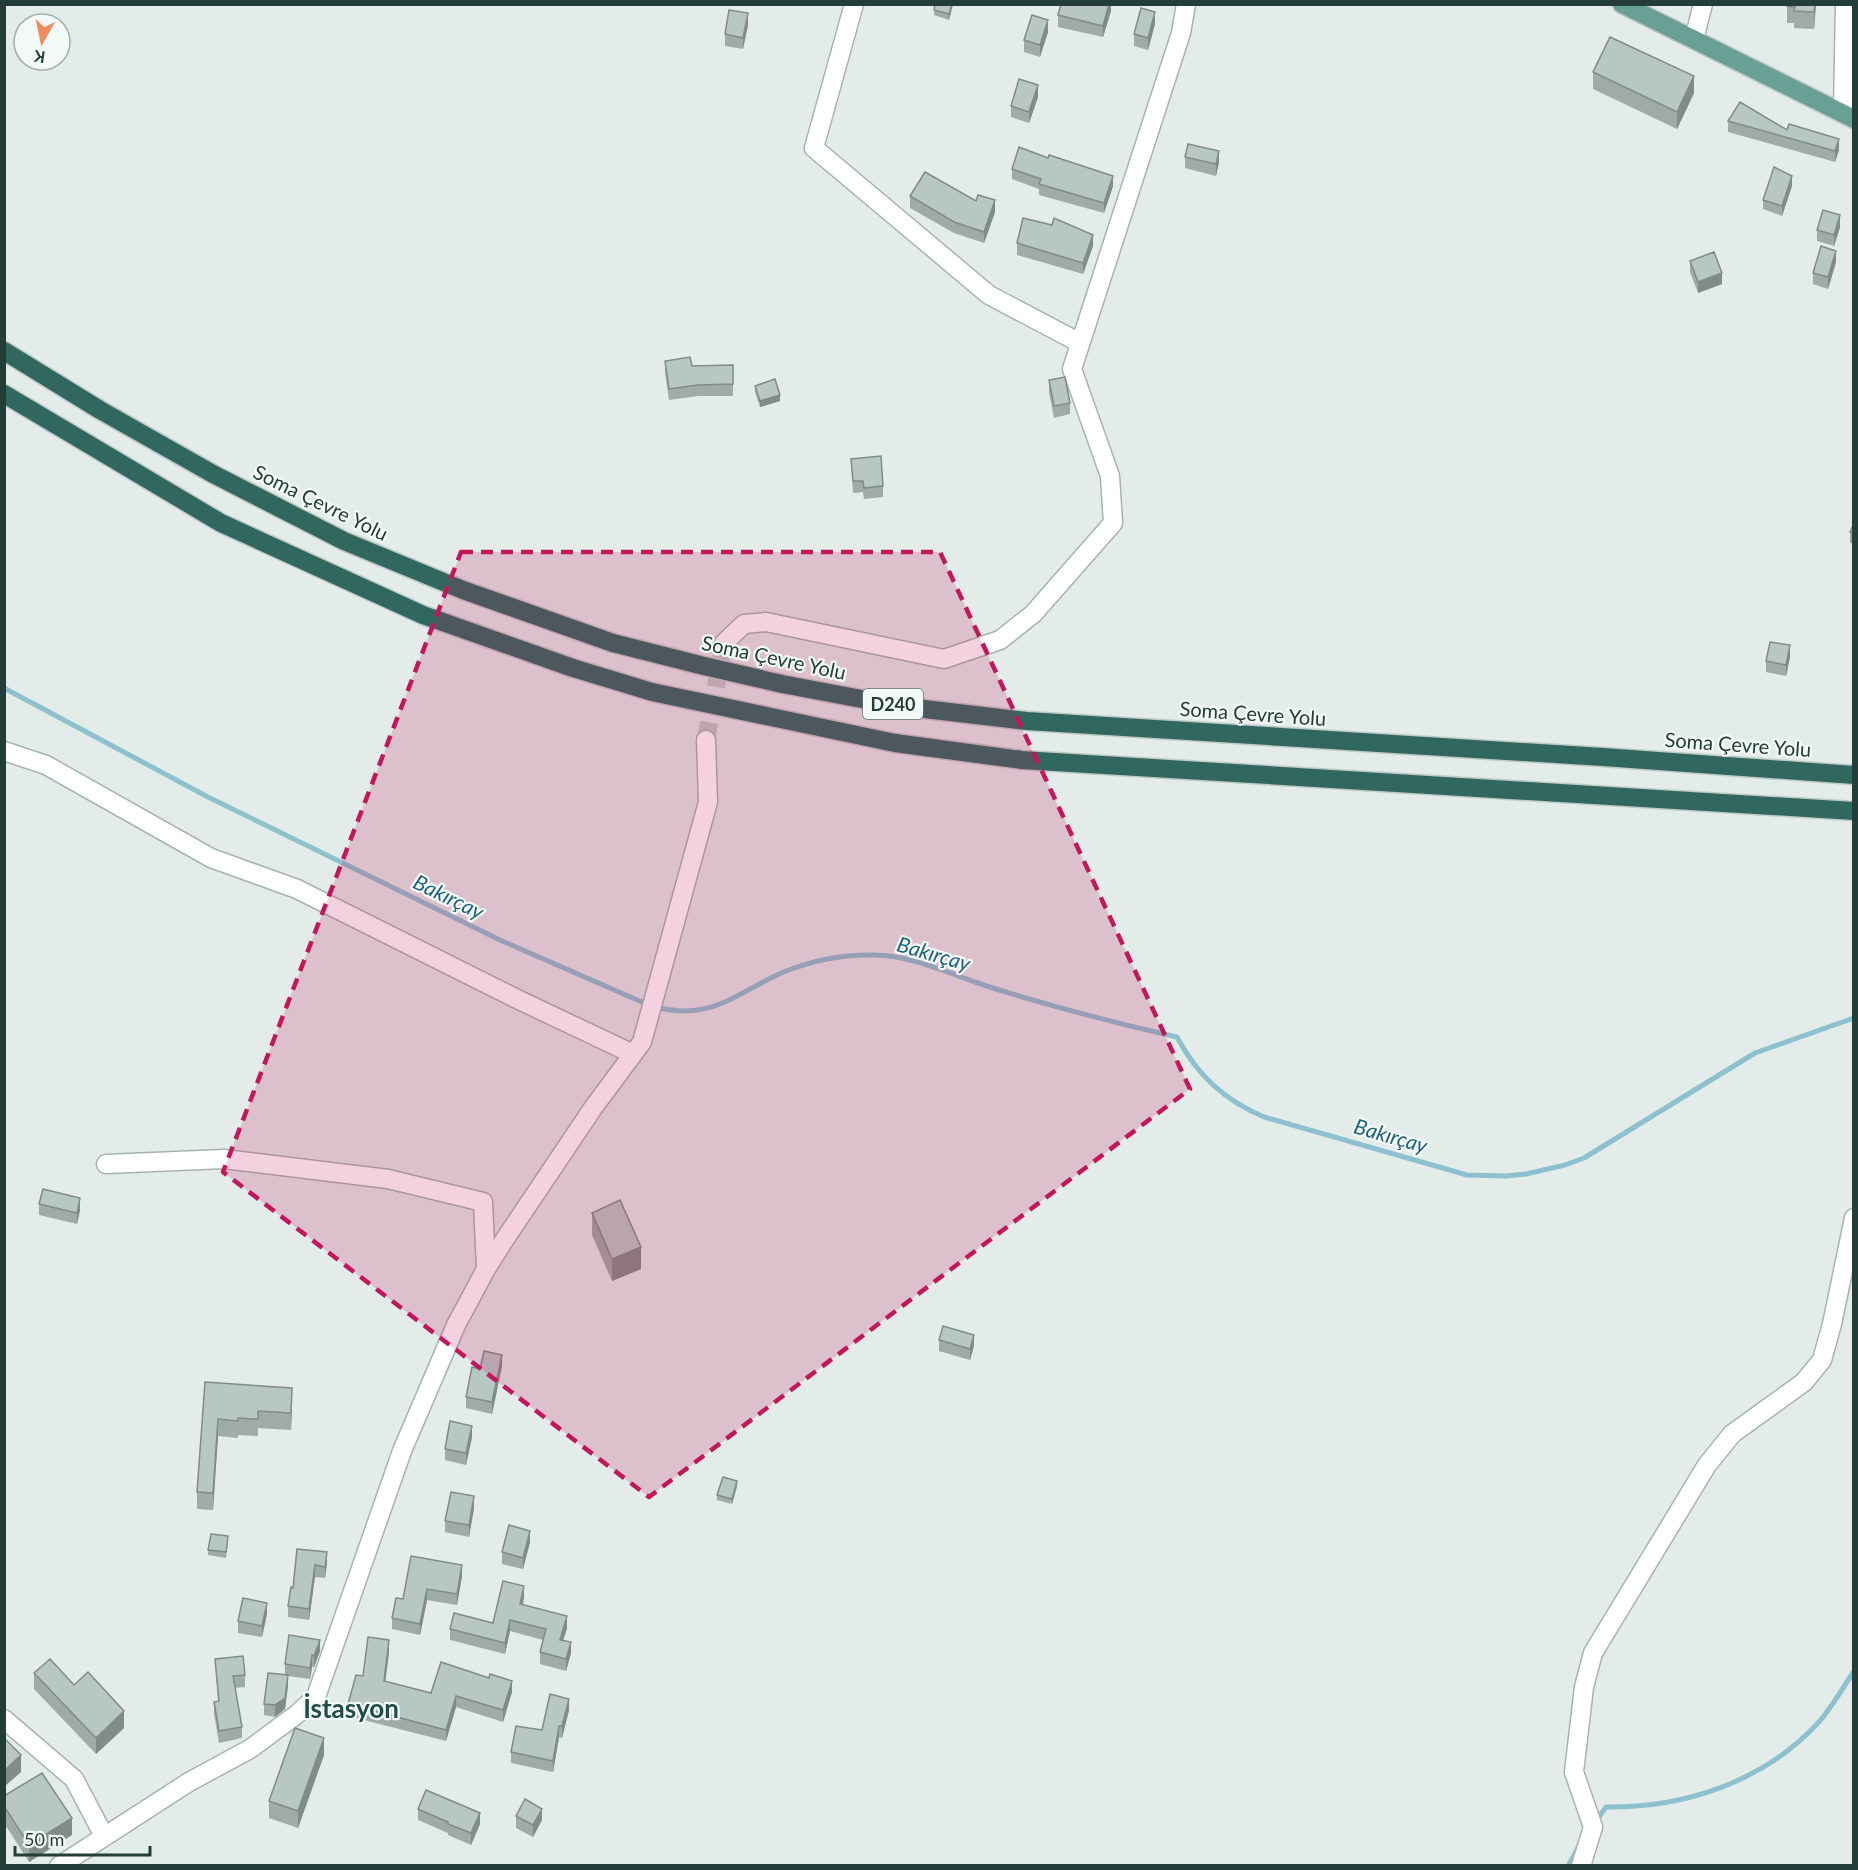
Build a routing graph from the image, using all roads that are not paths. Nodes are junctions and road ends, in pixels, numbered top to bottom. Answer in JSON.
{"nodes":[{"id":1,"x":854,"y":4,"type":"edge"},
{"id":2,"x":1186,"y":4,"type":"edge"},
{"id":3,"x":1622,"y":4,"type":"edge"},
{"id":4,"x":1703,"y":4,"type":"edge"},
{"id":5,"x":1845,"y":4,"type":"edge"},
{"id":6,"x":1694,"y":39,"type":"junction"},
{"id":7,"x":1848,"y":116,"type":"edge"},
{"id":8,"x":1080,"y":343,"type":"junction"},
{"id":9,"x":4,"y":351,"type":"edge"},
{"id":10,"x":4,"y":394,"type":"edge"},
{"id":11,"x":724,"y":643,"type":"tunnel mouth"},
{"id":12,"x":706,"y":740,"type":"tunnel mouth"},
{"id":13,"x":4,"y":751,"type":"edge"},
{"id":14,"x":1854,"y":775,"type":"edge"},
{"id":15,"x":1854,"y":812,"type":"edge"},
{"id":16,"x":638,"y":1048,"type":"junction"},
{"id":17,"x":106,"y":1164,"type":"dead end"},
{"id":18,"x":1854,"y":1218,"type":"edge"},
{"id":19,"x":486,"y":1269,"type":"junction"},
{"id":20,"x":4,"y":1719,"type":"edge"},
{"id":21,"x":104,"y":1836,"type":"junction"},
{"id":22,"x":59,"y":1866,"type":"edge"},
{"id":23,"x":1581,"y":1866,"type":"edge"}],
"edges":[{"from":1,"to":8,"type":"street"},
{"from":2,"to":8,"type":"street"},
{"from":3,"to":6,"type":"main road"},
{"from":4,"to":6,"type":"street"},
{"from":5,"to":7,"type":"street"},
{"from":6,"to":7,"type":"main road"},
{"from":8,"to":11,"type":"street"},
{"from":9,"to":14,"type":"highway","name":"Soma Çevre Yolu","number":"D240"},
{"from":10,"to":15,"type":"highway","number":"D240"},
{"from":12,"to":16,"type":"street"},
{"from":13,"to":16,"type":"street"},
{"from":16,"to":19,"type":"street"},
{"from":17,"to":19,"type":"street"},
{"from":18,"to":23,"type":"street"},
{"from":19,"to":21,"type":"street"},
{"from":20,"to":21,"type":"street"},
{"from":21,"to":22,"type":"street"}]}
